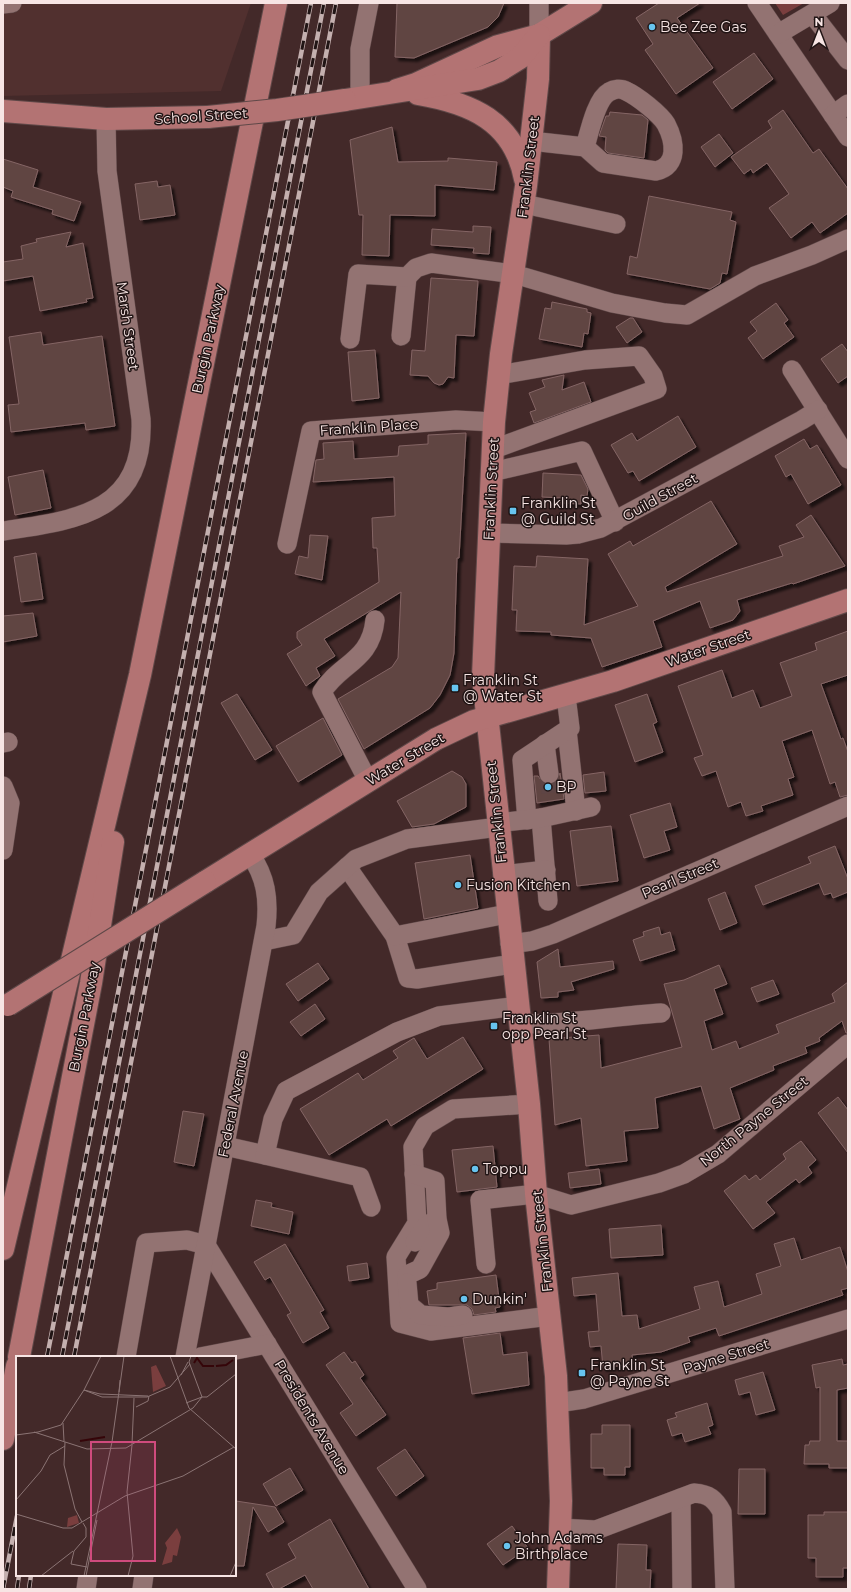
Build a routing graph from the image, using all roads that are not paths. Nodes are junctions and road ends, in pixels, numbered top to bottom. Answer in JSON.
{"nodes":[{"id":1,"x":12,"y":3,"type":"edge"},
{"id":2,"x":276,"y":3,"type":"edge"},
{"id":3,"x":369,"y":3,"type":"edge"},
{"id":4,"x":539,"y":3,"type":"edge"},
{"id":5,"x":592,"y":3,"type":"edge"},
{"id":6,"x":757,"y":3,"type":"edge"},
{"id":7,"x":830,"y":3,"type":"edge"},
{"id":8,"x":3,"y":4,"type":"edge"},
{"id":9,"x":813,"y":15,"type":"junction"},
{"id":10,"x":778,"y":34,"type":"junction"},
{"id":11,"x":539,"y":35,"type":"junction"},
{"id":12,"x":848,"y":60,"type":"edge"},
{"id":13,"x":397,"y":90,"type":"junction"},
{"id":14,"x":352,"y":98,"type":"junction"},
{"id":15,"x":840,"y":109,"type":"edge"},
{"id":16,"x":3,"y":111,"type":"edge"},
{"id":17,"x":106,"y":119,"type":"junction"},
{"id":18,"x":848,"y":137,"type":"edge"},
{"id":19,"x":531,"y":141,"type":"junction"},
{"id":20,"x":585,"y":147,"type":"junction"},
{"id":21,"x":525,"y":195,"type":"junction"},
{"id":22,"x":616,"y":224,"type":"dead end"},
{"id":23,"x":848,"y":239,"type":"edge"},
{"id":24,"x":514,"y":274,"type":"junction"},
{"id":25,"x":408,"y":276,"type":"junction"},
{"id":26,"x":401,"y":336,"type":"dead end"},
{"id":27,"x":350,"y":339,"type":"dead end"},
{"id":28,"x":792,"y":370,"type":"dead end"},
{"id":29,"x":499,"y":374,"type":"junction"},
{"id":30,"x":818,"y":410,"type":"junction"},
{"id":31,"x":494,"y":422,"type":"junction"},
{"id":32,"x":494,"y":449,"type":"junction"},
{"id":33,"x":848,"y":458,"type":"edge"},
{"id":34,"x":492,"y":472,"type":"junction"},
{"id":35,"x":615,"y":522,"type":"junction"},
{"id":36,"x":3,"y":531,"type":"edge"},
{"id":37,"x":489,"y":533,"type":"junction"},
{"id":38,"x":287,"y":544,"type":"dead end"},
{"id":39,"x":848,"y":600,"type":"edge"},
{"id":40,"x":375,"y":620,"type":"dead end"},
{"id":41,"x":140,"y":675,"type":"junction"},
{"id":42,"x":566,"y":696,"type":"junction"},
{"id":43,"x":486,"y":717,"type":"junction"},
{"id":44,"x":567,"y":730,"type":"junction"},
{"id":45,"x":545,"y":744,"type":"junction"},
{"id":46,"x":549,"y":774,"type":"tunnel mouth"},
{"id":47,"x":368,"y":781,"type":"junction"},
{"id":48,"x":3,"y":786,"type":"edge"},
{"id":49,"x":848,"y":806,"type":"edge"},
{"id":50,"x":543,"y":814,"type":"junction"},
{"id":51,"x":497,"y":825,"type":"junction"},
{"id":52,"x":3,"y":850,"type":"edge"},
{"id":53,"x":250,"y":854,"type":"junction"},
{"id":54,"x":347,"y":867,"type":"junction"},
{"id":55,"x":546,"y":870,"type":"junction"},
{"id":56,"x":503,"y":875,"type":"junction"},
{"id":57,"x":548,"y":901,"type":"dead end"},
{"id":58,"x":507,"y":914,"type":"junction"},
{"id":59,"x":395,"y":936,"type":"junction"},
{"id":60,"x":264,"y":941,"type":"junction"},
{"id":61,"x":512,"y":954,"type":"junction"},
{"id":62,"x":6,"y":1006,"type":"edge"},
{"id":63,"x":661,"y":1013,"type":"dead end"},
{"id":64,"x":519,"y":1015,"type":"junction"},
{"id":65,"x":848,"y":1044,"type":"edge"},
{"id":66,"x":529,"y":1104,"type":"junction"},
{"id":67,"x":225,"y":1146,"type":"junction"},
{"id":68,"x":265,"y":1155,"type":"junction"},
{"id":69,"x":414,"y":1174,"type":"junction"},
{"id":70,"x":536,"y":1194,"type":"junction"},
{"id":71,"x":371,"y":1207,"type":"dead end"},
{"id":72,"x":206,"y":1245,"type":"junction"},
{"id":73,"x":3,"y":1249,"type":"edge"},
{"id":74,"x":486,"y":1264,"type":"dead end"},
{"id":75,"x":550,"y":1316,"type":"junction"},
{"id":76,"x":848,"y":1319,"type":"edge"},
{"id":77,"x":521,"y":1320,"type":"junction"},
{"id":78,"x":267,"y":1344,"type":"junction"},
{"id":79,"x":19,"y":1356,"type":"edge"},
{"id":80,"x":126,"y":1356,"type":"edge"},
{"id":81,"x":185,"y":1356,"type":"edge"},
{"id":82,"x":205,"y":1356,"type":"edge"},
{"id":83,"x":16,"y":1371,"type":"edge"},
{"id":84,"x":557,"y":1403,"type":"junction"},
{"id":85,"x":3,"y":1439,"type":"edge"},
{"id":86,"x":681,"y":1498,"type":"junction"},
{"id":87,"x":560,"y":1528,"type":"junction"},
{"id":88,"x":88,"y":1576,"type":"edge"},
{"id":89,"x":144,"y":1576,"type":"edge"},
{"id":90,"x":86,"y":1589,"type":"edge"},
{"id":91,"x":142,"y":1589,"type":"edge"},
{"id":92,"x":417,"y":1589,"type":"edge"},
{"id":93,"x":558,"y":1589,"type":"edge"},
{"id":94,"x":682,"y":1589,"type":"edge"},
{"id":95,"x":725,"y":1589,"type":"edge"}],
"edges":[{"from":1,"to":8,"type":"street"},
{"from":2,"to":41,"type":"main road","name":"Burgin Parkway"},
{"from":3,"to":14,"type":"street"},
{"from":4,"to":11,"type":"street"},
{"from":5,"to":11,"type":"main road","name":"School Street"},
{"from":6,"to":10,"type":"street"},
{"from":7,"to":9,"type":"street"},
{"from":9,"to":10,"type":"street"},
{"from":9,"to":12,"type":"street"},
{"from":10,"to":15,"type":"street"},
{"from":11,"to":13,"type":"main road","name":"School Street"},
{"from":11,"to":19,"type":"main road","name":"Franklin Street"},
{"from":13,"to":14,"type":"main road","name":"School Street"},
{"from":13,"to":21,"type":"main road"},
{"from":14,"to":17,"type":"main road","name":"School Street","bridge":true},
{"from":15,"to":18,"type":"street"},
{"from":16,"to":17,"type":"main road","name":"School Street"},
{"from":17,"to":36,"type":"street","name":"Marsh Street"},
{"from":19,"to":20,"type":"street"},
{"from":19,"to":21,"type":"main road","name":"Franklin Street"},
{"from":20,"to":20,"type":"street"},
{"from":21,"to":22,"type":"street"},
{"from":21,"to":24,"type":"main road","name":"Franklin Street"},
{"from":23,"to":24,"type":"street"},
{"from":24,"to":25,"type":"street"},
{"from":24,"to":29,"type":"main road","name":"Franklin Street"},
{"from":25,"to":26,"type":"street"},
{"from":25,"to":27,"type":"street"},
{"from":28,"to":30,"type":"street"},
{"from":29,"to":31,"type":"main road","name":"Franklin Street"},
{"from":29,"to":32,"type":"street"},
{"from":30,"to":33,"type":"street"},
{"from":30,"to":35,"type":"street","name":"Guild Street"},
{"from":31,"to":32,"type":"main road","name":"Franklin Street"},
{"from":31,"to":38,"type":"street","name":"Franklin Place"},
{"from":32,"to":34,"type":"main road","name":"Franklin Street"},
{"from":34,"to":35,"type":"street"},
{"from":34,"to":37,"type":"main road","name":"Franklin Street"},
{"from":35,"to":37,"type":"street","name":"Guild Street"},
{"from":37,"to":43,"type":"main road","name":"Franklin Street"},
{"from":39,"to":42,"type":"main road","name":"Water Street"},
{"from":40,"to":47,"type":"street"},
{"from":41,"to":73,"type":"main road","name":"Burgin Parkway"},
{"from":41,"to":79,"type":"main road","name":"Burgin Parkway"},
{"from":42,"to":43,"type":"main road","name":"Water Street"},
{"from":42,"to":44,"type":"street"},
{"from":43,"to":47,"type":"main road","name":"Water Street"},
{"from":43,"to":51,"type":"main road","name":"Franklin Street"},
{"from":44,"to":45,"type":"street"},
{"from":44,"to":50,"type":"street"},
{"from":45,"to":46,"type":"street"},
{"from":45,"to":50,"type":"street"},
{"from":47,"to":53,"type":"main road","name":"Water Street"},
{"from":48,"to":52,"type":"street"},
{"from":49,"to":61,"type":"street","name":"Pearl Street"},
{"from":50,"to":51,"type":"street"},
{"from":50,"to":55,"type":"street"},
{"from":51,"to":54,"type":"street"},
{"from":51,"to":56,"type":"main road","name":"Franklin Street"},
{"from":53,"to":60,"type":"street","name":"Federal Avenue"},
{"from":53,"to":62,"type":"main road","name":"Water Street","bridge":true},
{"from":54,"to":59,"type":"street"},
{"from":54,"to":60,"type":"street"},
{"from":55,"to":56,"type":"street"},
{"from":55,"to":57,"type":"street"},
{"from":56,"to":58,"type":"main road","name":"Franklin Street"},
{"from":58,"to":59,"type":"street"},
{"from":58,"to":61,"type":"main road","name":"Franklin Street"},
{"from":59,"to":61,"type":"street","name":"Pearl Street"},
{"from":60,"to":67,"type":"street","name":"Federal Avenue"},
{"from":61,"to":64,"type":"main road","name":"Franklin Street"},
{"from":63,"to":64,"type":"street"},
{"from":64,"to":66,"type":"main road","name":"Franklin Street"},
{"from":64,"to":68,"type":"street"},
{"from":65,"to":70,"type":"street","name":"North Payne Street"},
{"from":66,"to":69,"type":"street"},
{"from":66,"to":70,"type":"main road","name":"Franklin Street"},
{"from":67,"to":68,"type":"street"},
{"from":67,"to":72,"type":"street","name":"Federal Avenue"},
{"from":68,"to":71,"type":"street"},
{"from":69,"to":77,"type":"street"},
{"from":69,"to":77,"type":"street"},
{"from":70,"to":74,"type":"street"},
{"from":70,"to":75,"type":"main road","name":"Franklin Street"},
{"from":72,"to":78,"type":"street","name":"Presidents Avenue"},
{"from":72,"to":80,"type":"street"},
{"from":72,"to":81,"type":"street","name":"Federal Avenue"},
{"from":75,"to":77,"type":"street"},
{"from":75,"to":84,"type":"main road","name":"Franklin Street"},
{"from":76,"to":84,"type":"street","name":"Payne Street"},
{"from":78,"to":82,"type":"street"},
{"from":78,"to":92,"type":"street","name":"Presidents Avenue"},
{"from":83,"to":85,"type":"main road"},
{"from":84,"to":87,"type":"main road","name":"Franklin Street"},
{"from":86,"to":87,"type":"street"},
{"from":86,"to":94,"type":"street"},
{"from":86,"to":95,"type":"street"},
{"from":87,"to":93,"type":"main road","name":"Franklin Street"},
{"from":88,"to":90,"type":"street"},
{"from":89,"to":91,"type":"street"}]}
